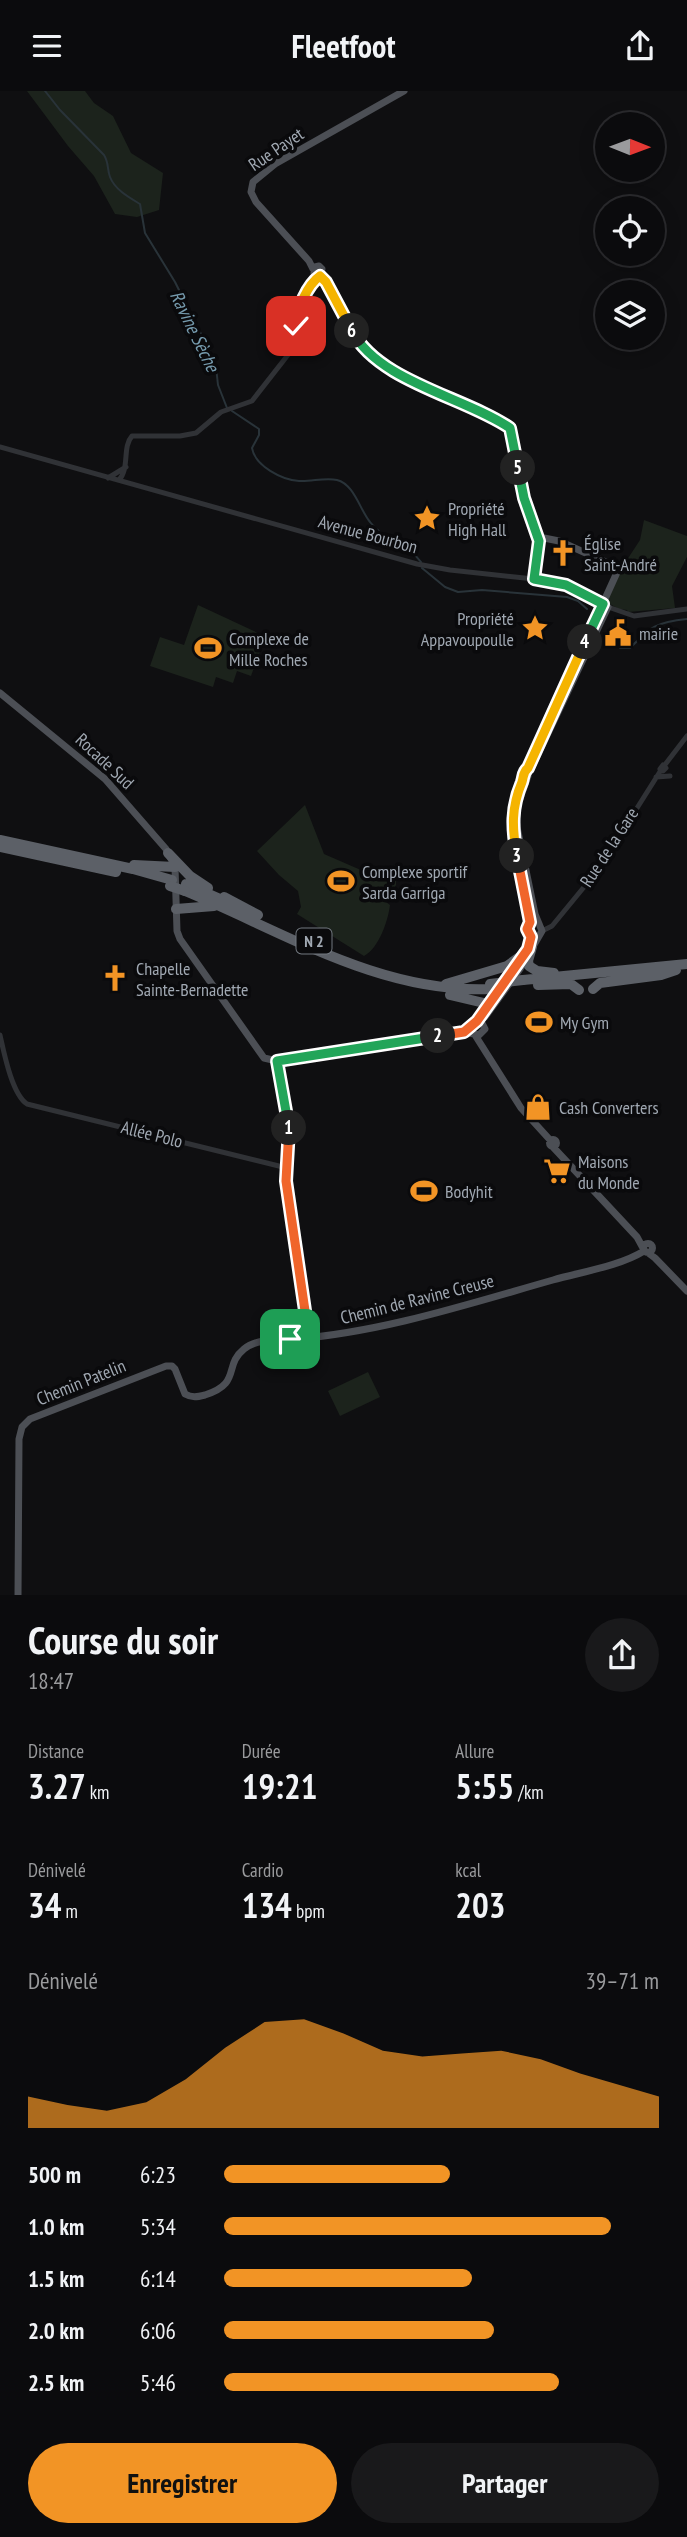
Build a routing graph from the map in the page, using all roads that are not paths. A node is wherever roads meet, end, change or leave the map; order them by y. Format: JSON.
{"nodes":[{"id":1,"x":404,"y":91,"type":"edge"},
{"id":2,"x":316,"y":272,"type":"junction"},
{"id":3,"x":0,"y":447,"type":"edge"},
{"id":4,"x":120,"y":477,"type":"junction"},
{"id":5,"x":539,"y":537,"type":"junction"},
{"id":6,"x":534,"y":579,"type":"junction"},
{"id":7,"x":605,"y":605,"type":"junction"},
{"id":8,"x":687,"y":609,"type":"edge"},
{"id":9,"x":0,"y":693,"type":"edge"},
{"id":10,"x":687,"y":736,"type":"edge"},
{"id":11,"x":670,"y":776,"type":"dead end"},
{"id":12,"x":656,"y":777,"type":"junction"},
{"id":13,"x":0,"y":840,"type":"edge"},
{"id":14,"x":0,"y":847,"type":"edge"},
{"id":15,"x":50,"y":850,"type":"junction"},
{"id":16,"x":167,"y":851,"type":"junction"},
{"id":17,"x":155,"y":865,"type":"junction"},
{"id":18,"x":175,"y":867,"type":"junction"},
{"id":19,"x":171,"y":883,"type":"junction"},
{"id":20,"x":185,"y":888,"type":"junction"},
{"id":21,"x":224,"y":908,"type":"junction"},
{"id":22,"x":179,"y":911,"type":"junction"},
{"id":23,"x":258,"y":915,"type":"junction"},
{"id":24,"x":535,"y":934,"type":"junction"},
{"id":25,"x":347,"y":962,"type":"junction"},
{"id":26,"x":683,"y":968,"type":"edge"},
{"id":27,"x":604,"y":972,"type":"junction"},
{"id":28,"x":524,"y":983,"type":"junction"},
{"id":29,"x":446,"y":984,"type":"junction"},
{"id":30,"x":537,"y":985,"type":"junction"},
{"id":31,"x":491,"y":987,"type":"junction"},
{"id":32,"x":593,"y":989,"type":"dead end"},
{"id":33,"x":579,"y":990,"type":"dead end"},
{"id":34,"x":476,"y":1029,"type":"junction"},
{"id":35,"x":0,"y":1035,"type":"edge"},
{"id":36,"x":277,"y":1061,"type":"junction"},
{"id":37,"x":287,"y":1168,"type":"junction"},
{"id":38,"x":647,"y":1248,"type":"junction"},
{"id":39,"x":687,"y":1291,"type":"edge"},
{"id":40,"x":309,"y":1338,"type":"junction"},
{"id":41,"x":181,"y":1388,"type":"joint"},
{"id":42,"x":18,"y":1595,"type":"edge"}],
"edges":[{"from":1,"to":2,"type":"main road","name":"Rue Payet"},
{"from":2,"to":4,"type":"street"},
{"from":2,"to":5,"type":"main road","name":"Rue Payet"},
{"from":3,"to":4,"type":"street","name":"Avenue Bourbon"},
{"from":4,"to":6,"type":"street","name":"Avenue Bourbon"},
{"from":5,"to":6,"type":"main road","name":"Rue Payet"},
{"from":5,"to":7,"type":"main road"},
{"from":6,"to":7,"type":"main road","name":"Avenue Bourbon"},
{"from":7,"to":8,"type":"street"},
{"from":7,"to":24,"type":"main road"},
{"from":9,"to":16,"type":"main road","name":"Rocade Sud"},
{"from":10,"to":12,"type":"street","name":"Rue de la Gare"},
{"from":11,"to":12,"type":"street"},
{"from":12,"to":24,"type":"street","name":"Rue de la Gare"},
{"from":13,"to":15,"type":"highway","number":"N 2"},
{"from":14,"to":19,"type":"highway","number":"N 2"},
{"from":15,"to":17,"type":"highway"},
{"from":15,"to":19,"type":"highway","number":"N 2"},
{"from":16,"to":17,"type":"highway"},
{"from":16,"to":18,"type":"main road","name":"Rocade Sud"},
{"from":16,"to":23,"type":"highway"},
{"from":17,"to":18,"type":"highway"},
{"from":18,"to":22,"type":"main road"},
{"from":19,"to":20,"type":"highway","number":"N 2"},
{"from":20,"to":21,"type":"highway","number":"N 2"},
{"from":20,"to":23,"type":"highway","number":"N 2"},
{"from":21,"to":22,"type":"highway"},
{"from":21,"to":25,"type":"highway","number":"N 2"},
{"from":22,"to":36,"type":"main road"},
{"from":23,"to":29,"type":"highway","number":"N 2"},
{"from":24,"to":27,"type":"highway"},
{"from":24,"to":29,"type":"highway"},
{"from":24,"to":34,"type":"main road"},
{"from":25,"to":31,"type":"highway","number":"N 2"},
{"from":25,"to":34,"type":"highway"},
{"from":26,"to":27,"type":"highway","number":"N 2"},
{"from":26,"to":30,"type":"highway","number":"N 2"},
{"from":26,"to":32,"type":"highway"},
{"from":27,"to":28,"type":"highway","number":"N 2"},
{"from":28,"to":30,"type":"highway","number":"N 2"},
{"from":28,"to":31,"type":"highway","number":"N 2","bridge":true},
{"from":29,"to":31,"type":"highway","number":"N 2"},
{"from":30,"to":33,"type":"highway"},
{"from":34,"to":36,"type":"main road"},
{"from":34,"to":38,"type":"main road"},
{"from":35,"to":37,"type":"street","name":"Allée Polo"},
{"from":36,"to":37,"type":"street"},
{"from":37,"to":40,"type":"street"},
{"from":38,"to":39,"type":"main road"},
{"from":38,"to":40,"type":"main road","name":"Chemin de Ravine Creuse"},
{"from":40,"to":41,"type":"main road","name":"Chemin de Ravine Creuse"},
{"from":41,"to":42,"type":"main road","name":"Chemin Patelin"}]}
